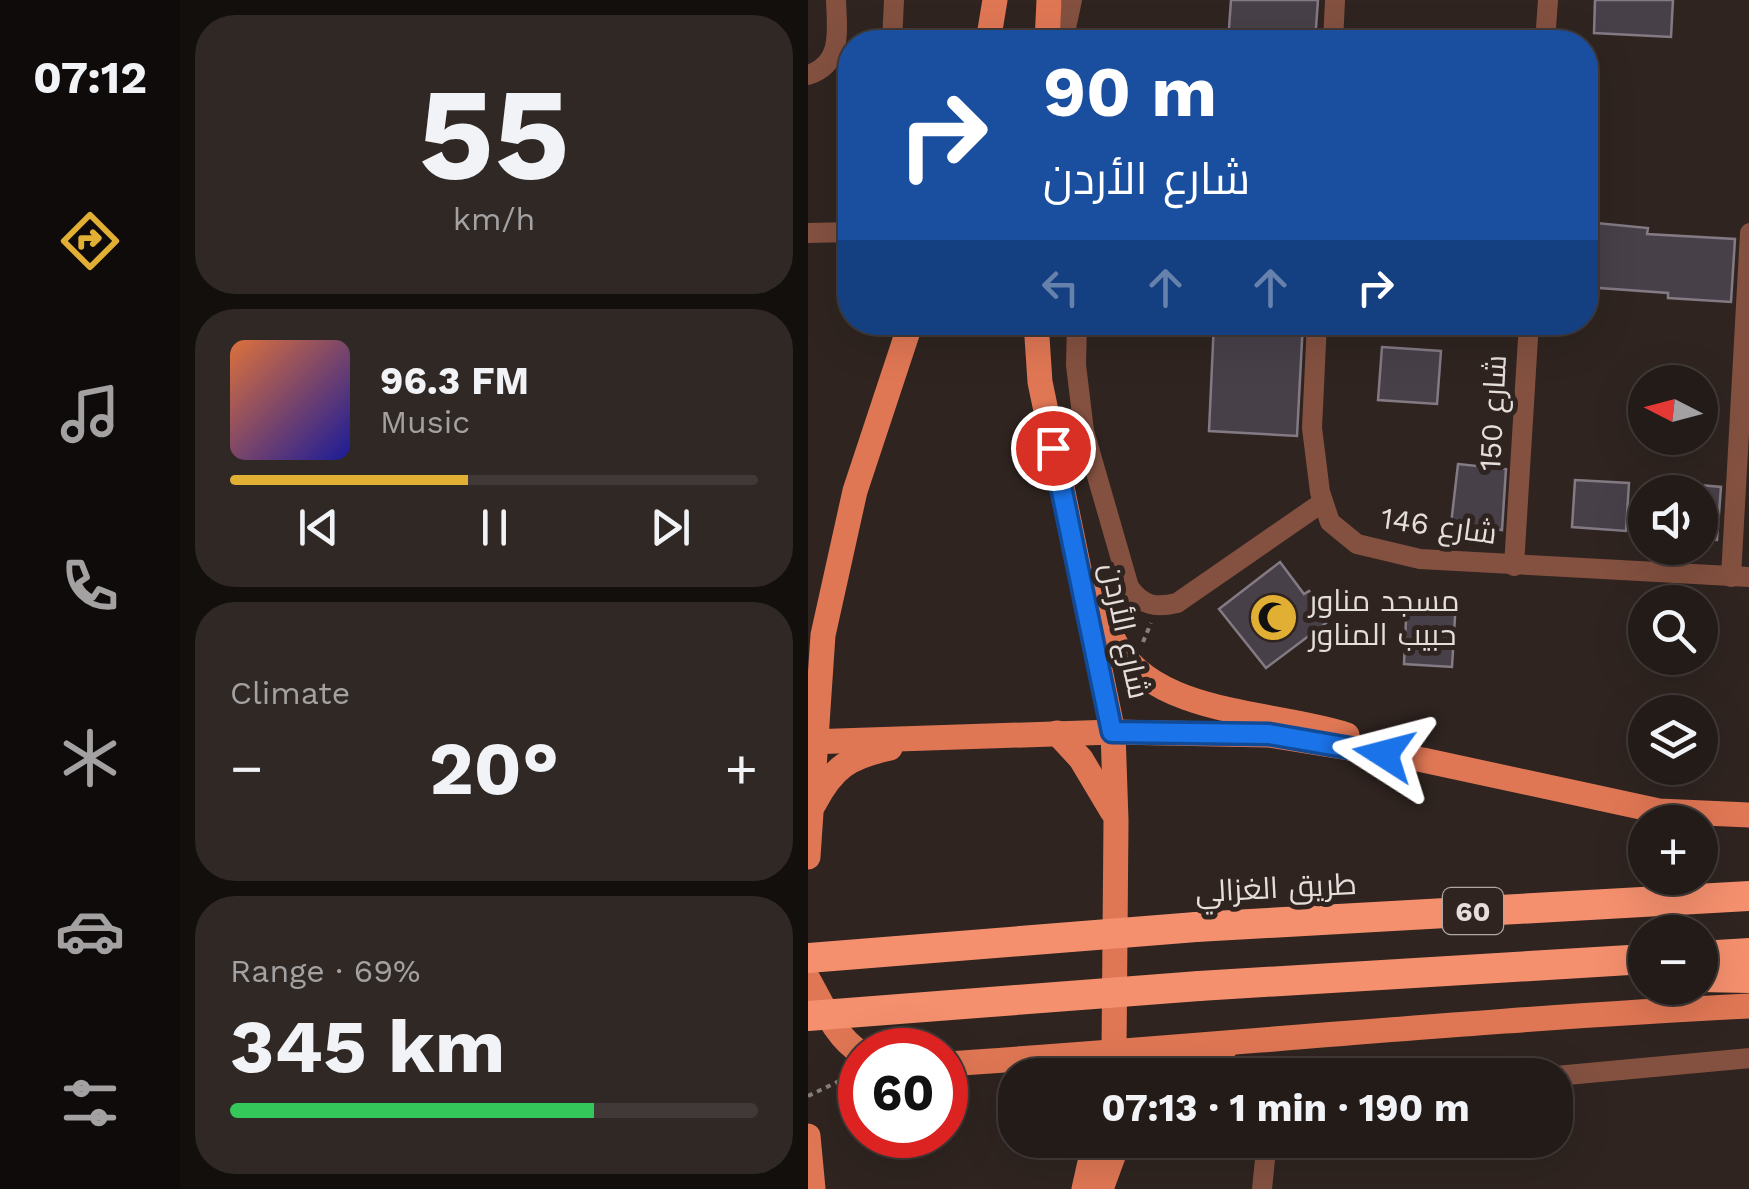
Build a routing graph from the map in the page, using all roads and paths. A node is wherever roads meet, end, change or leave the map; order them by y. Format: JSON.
{"nodes":[{"id":1,"x":836,"y":0,"type":"edge"},
{"id":2,"x":894,"y":0,"type":"edge"},
{"id":3,"x":995,"y":0,"type":"edge"},
{"id":4,"x":1049,"y":0,"type":"edge"},
{"id":5,"x":1072,"y":0,"type":"edge"},
{"id":6,"x":1335,"y":0,"type":"edge"},
{"id":7,"x":1548,"y":0,"type":"edge"},
{"id":8,"x":893,"y":30,"type":"edge"},
{"id":9,"x":990,"y":30,"type":"edge"},
{"id":10,"x":1047,"y":30,"type":"edge"},
{"id":11,"x":1066,"y":30,"type":"edge"},
{"id":12,"x":1334,"y":30,"type":"edge"},
{"id":13,"x":1546,"y":30,"type":"edge"},
{"id":14,"x":808,"y":76,"type":"edge"},
{"id":15,"x":838,"y":232,"type":"edge"},
{"id":16,"x":808,"y":233,"type":"edge"},
{"id":17,"x":1750,"y":233,"type":"edge"},
{"id":18,"x":907,"y":335,"type":"edge"},
{"id":19,"x":1037,"y":335,"type":"edge"},
{"id":20,"x":1077,"y":335,"type":"edge"},
{"id":21,"x":1316,"y":335,"type":"edge"},
{"id":22,"x":1528,"y":335,"type":"edge"},
{"id":23,"x":855,"y":491,"type":"junction"},
{"id":24,"x":1323,"y":502,"type":"junction"},
{"id":25,"x":1074,"y":546,"type":"junction"},
{"id":26,"x":1514,"y":566,"type":"junction"},
{"id":27,"x":1740,"y":577,"type":"edge"},
{"id":28,"x":808,"y":629,"type":"edge"},
{"id":29,"x":1112,"y":732,"type":"junction"},
{"id":30,"x":1057,"y":733,"type":"junction"},
{"id":31,"x":939,"y":737,"type":"junction"},
{"id":32,"x":812,"y":742,"type":"edge"},
{"id":33,"x":1423,"y":760,"type":"junction"},
{"id":34,"x":812,"y":808,"type":"junction"},
{"id":35,"x":1750,"y":816,"type":"edge"},
{"id":36,"x":1116,"y":820,"type":"junction"},
{"id":37,"x":808,"y":857,"type":"edge"},
{"id":38,"x":1750,"y":896,"type":"edge"},
{"id":39,"x":1750,"y":953,"type":"edge"},
{"id":40,"x":1718,"y":955,"type":"edge"},
{"id":41,"x":808,"y":958,"type":"edge"},
{"id":42,"x":1628,"y":960,"type":"edge"},
{"id":43,"x":1405,"y":974,"type":"junction"},
{"id":44,"x":1628,"y":976,"type":"edge"},
{"id":45,"x":1718,"y":977,"type":"edge"},
{"id":46,"x":1750,"y":978,"type":"edge"},
{"id":47,"x":808,"y":979,"type":"edge"},
{"id":48,"x":1750,"y":1006,"type":"edge"},
{"id":49,"x":808,"y":1016,"type":"edge"},
{"id":50,"x":838,"y":1029,"type":"edge"},
{"id":51,"x":1273,"y":1038,"type":"junction"},
{"id":52,"x":1112,"y":1058,"type":"edge"},
{"id":53,"x":1149,"y":1058,"type":"edge"},
{"id":54,"x":1204,"y":1058,"type":"edge"},
{"id":55,"x":1750,"y":1058,"type":"edge"},
{"id":56,"x":968,"y":1064,"type":"edge"},
{"id":57,"x":998,"y":1064,"type":"edge"},
{"id":58,"x":1573,"y":1074,"type":"edge"},
{"id":59,"x":838,"y":1082,"type":"edge"},
{"id":60,"x":808,"y":1096,"type":"edge"},
{"id":61,"x":808,"y":1136,"type":"edge"},
{"id":62,"x":1090,"y":1158,"type":"edge"},
{"id":63,"x":1112,"y":1158,"type":"edge"},
{"id":64,"x":1265,"y":1158,"type":"edge"},
{"id":65,"x":813,"y":1189,"type":"edge"},
{"id":66,"x":1084,"y":1189,"type":"edge"},
{"id":67,"x":1101,"y":1189,"type":"edge"},
{"id":68,"x":1262,"y":1189,"type":"edge"}],
"edges":[{"from":1,"to":14,"type":"street"},
{"from":2,"to":8,"type":"street"},
{"from":3,"to":9,"type":"main road"},
{"from":4,"to":10,"type":"main road"},
{"from":5,"to":11,"type":"street"},
{"from":6,"to":12,"type":"street"},
{"from":7,"to":13,"type":"street"},
{"from":15,"to":16,"type":"street"},
{"from":17,"to":27,"type":"street"},
{"from":18,"to":23,"type":"main road"},
{"from":19,"to":25,"type":"main road","name":"شارع الأردن"},
{"from":20,"to":24,"type":"street"},
{"from":21,"to":24,"type":"street","name":"شارع 146"},
{"from":22,"to":26,"type":"street","name":"شارع 150"},
{"from":23,"to":28,"type":"main road"},
{"from":23,"to":32,"type":"main road"},
{"from":24,"to":26,"type":"street","name":"شارع 146"},
{"from":25,"to":29,"type":"main road","name":"شارع الأردن"},
{"from":25,"to":33,"type":"main road"},
{"from":26,"to":27,"type":"street","name":"شارع 146"},
{"from":29,"to":30,"type":"main road"},
{"from":29,"to":33,"type":"main road"},
{"from":29,"to":36,"type":"main road","name":"شارع الأردن"},
{"from":30,"to":31,"type":"main road"},
{"from":30,"to":36,"type":"main road"},
{"from":31,"to":32,"type":"main road"},
{"from":31,"to":34,"type":"main road"},
{"from":32,"to":34,"type":"main road"},
{"from":33,"to":35,"type":"main road"},
{"from":34,"to":37,"type":"main road"},
{"from":36,"to":52,"type":"main road","name":"شارع الأردن"},
{"from":38,"to":41,"type":"highway","name":"طريق الغزالي","number":"60","bridge":true},
{"from":39,"to":40,"type":"highway"},
{"from":42,"to":43,"type":"highway","number":"60"},
{"from":43,"to":44,"type":"highway"},
{"from":43,"to":49,"type":"highway","number":"60","bridge":true},
{"from":45,"to":46,"type":"highway"},
{"from":47,"to":50,"type":"main road"},
{"from":48,"to":51,"type":"main road"},
{"from":51,"to":53,"type":"main road"},
{"from":51,"to":54,"type":"main road"},
{"from":55,"to":58,"type":"street"},
{"from":56,"to":57,"type":"main road"},
{"from":59,"to":60,"type":"path"},
{"from":61,"to":65,"type":"main road"},
{"from":62,"to":66,"type":"main road"},
{"from":63,"to":67,"type":"main road"},
{"from":64,"to":68,"type":"street"}]}
